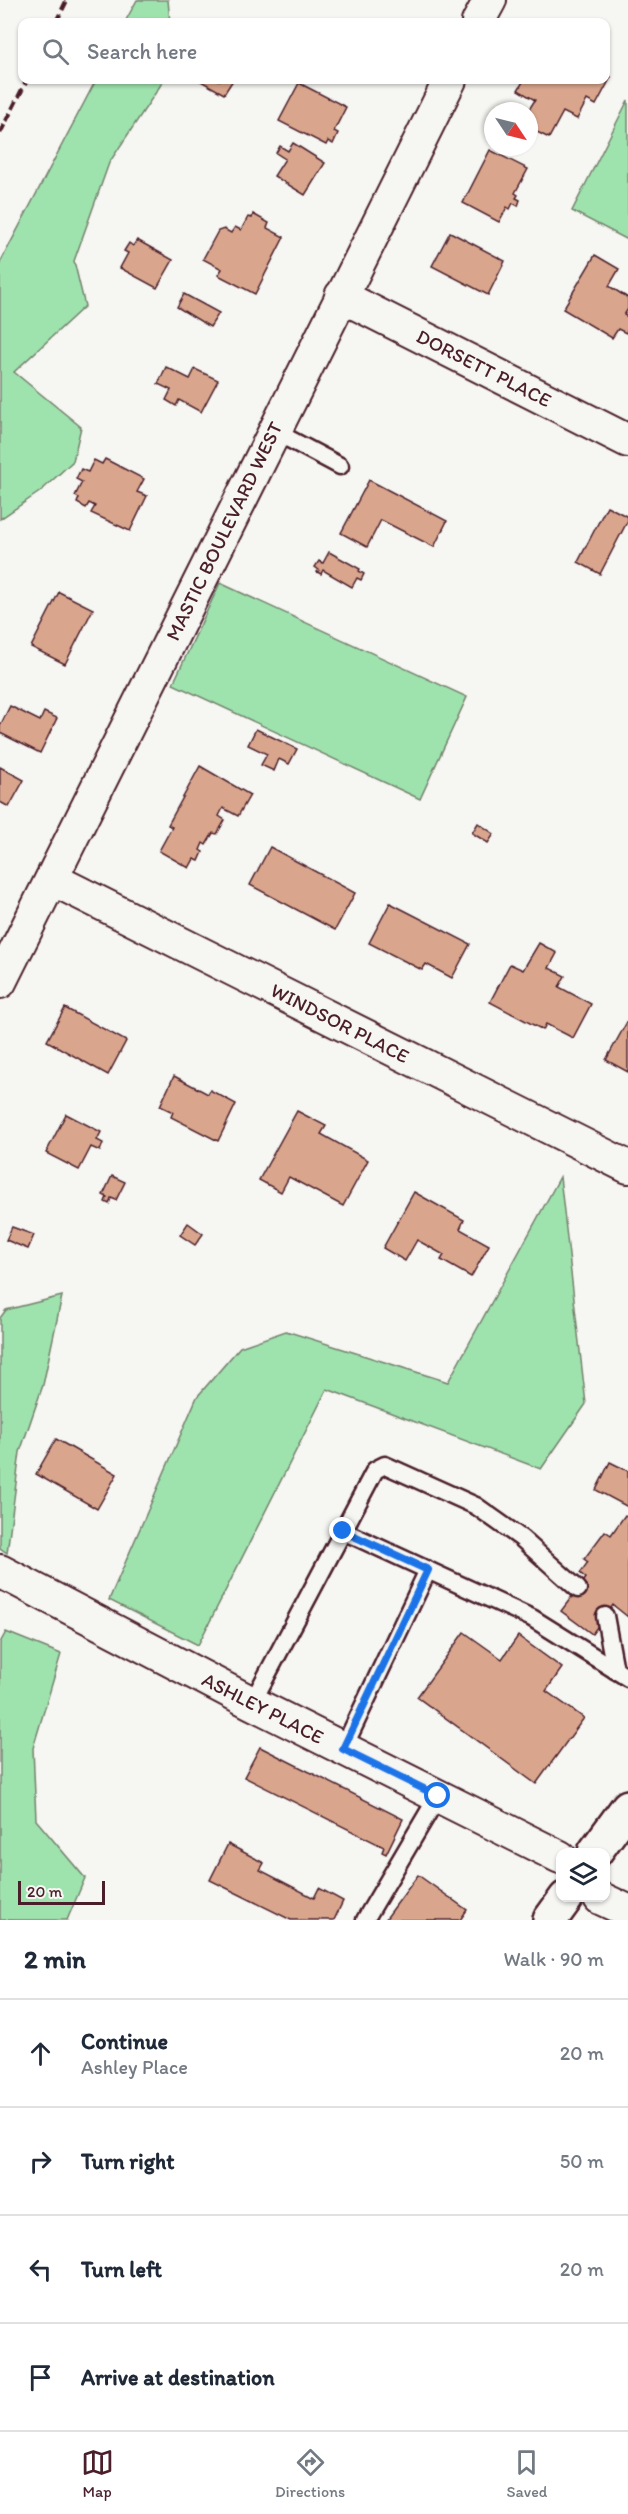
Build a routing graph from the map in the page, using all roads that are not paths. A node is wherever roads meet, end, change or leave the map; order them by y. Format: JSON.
{"nodes":[{"id":1,"x":490,"y":0,"type":"edge"},
{"id":2,"x":480,"y":18,"type":"edge"},
{"id":3,"x":448,"y":84,"type":"edge"},
{"id":4,"x":341,"y":296,"type":"junction"},
{"id":5,"x":274,"y":431,"type":"junction"},
{"id":6,"x":628,"y":441,"type":"edge"},
{"id":7,"x":340,"y":466,"type":"dead end"},
{"id":8,"x":51,"y":879,"type":"junction"},
{"id":9,"x":0,"y":982,"type":"edge"},
{"id":10,"x":628,"y":1167,"type":"edge"},
{"id":11,"x":343,"y":1531,"type":"junction"},
{"id":12,"x":428,"y":1570,"type":"junction"},
{"id":13,"x":0,"y":1572,"type":"edge"},
{"id":14,"x":578,"y":1589,"type":"dead end"},
{"id":15,"x":605,"y":1616,"type":"dead end"},
{"id":16,"x":622,"y":1674,"type":"edge"},
{"id":17,"x":252,"y":1703,"type":"junction"},
{"id":18,"x":343,"y":1749,"type":"junction"},
{"id":19,"x":438,"y":1796,"type":"junction"},
{"id":20,"x":628,"y":1807,"type":"edge"},
{"id":21,"x":598,"y":1848,"type":"edge"},
{"id":22,"x":556,"y":1855,"type":"edge"},
{"id":23,"x":563,"y":1902,"type":"edge"},
{"id":24,"x":609,"y":1902,"type":"edge"},
{"id":25,"x":628,"y":1911,"type":"edge"},
{"id":26,"x":365,"y":1920,"type":"edge"},
{"id":27,"x":550,"y":1920,"type":"edge"}],
"edges":[{"from":1,"to":2,"type":"street"},
{"from":3,"to":4,"type":"street","name":"MASTIC BOULEVARD WEST"},
{"from":4,"to":5,"type":"street","name":"MASTIC BOULEVARD WEST"},
{"from":4,"to":6,"type":"street","name":"DORSETT PLACE"},
{"from":5,"to":7,"type":"lane"},
{"from":5,"to":8,"type":"street","name":"MASTIC BOULEVARD WEST"},
{"from":8,"to":9,"type":"street","name":"MASTIC BOULEVARD WEST"},
{"from":8,"to":10,"type":"street","name":"WINDSOR PLACE"},
{"from":11,"to":12,"type":"lane"},
{"from":11,"to":14,"type":"lane"},
{"from":11,"to":17,"type":"lane"},
{"from":12,"to":16,"type":"lane"},
{"from":12,"to":18,"type":"lane"},
{"from":13,"to":17,"type":"street","name":"ASHLEY PLACE"},
{"from":15,"to":16,"type":"lane"},
{"from":17,"to":18,"type":"street","name":"ASHLEY PLACE"},
{"from":18,"to":19,"type":"street","name":"ASHLEY PLACE"},
{"from":19,"to":22,"type":"street","name":"ASHLEY PLACE"},
{"from":19,"to":26,"type":"lane"},
{"from":20,"to":21,"type":"main road"},
{"from":23,"to":27,"type":"main road"},
{"from":24,"to":25,"type":"street"}]}
